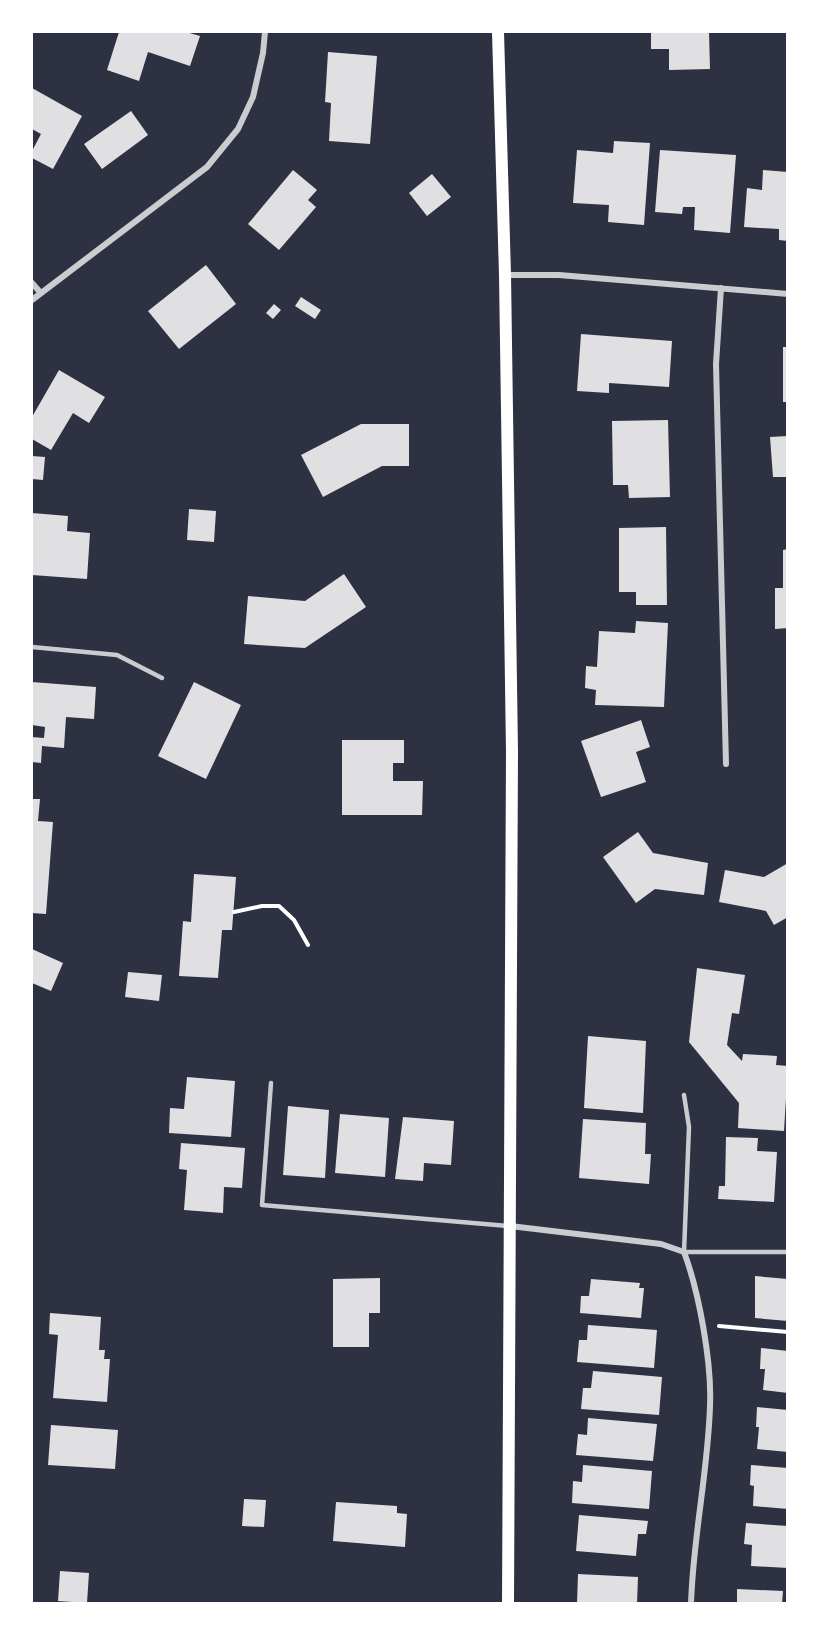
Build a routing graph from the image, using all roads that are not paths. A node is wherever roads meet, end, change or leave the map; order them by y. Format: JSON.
{"nodes":[{"id":1,"x":265,"y":32,"type":"edge"},
{"id":2,"x":498,"y":32,"type":"edge"},
{"id":3,"x":505,"y":275,"type":"junction"},
{"id":4,"x":32,"y":283,"type":"edge"},
{"id":5,"x":721,"y":288,"type":"junction"},
{"id":6,"x":39,"y":291,"type":"junction"},
{"id":7,"x":788,"y":294,"type":"edge"},
{"id":8,"x":32,"y":300,"type":"edge"},
{"id":9,"x":32,"y":646,"type":"edge"},
{"id":10,"x":162,"y":678,"type":"dead end"},
{"id":11,"x":726,"y":764,"type":"dead end"},
{"id":12,"x":271,"y":1083,"type":"dead end"},
{"id":13,"x":684,"y":1095,"type":"dead end"},
{"id":14,"x":510,"y":1226,"type":"junction"},
{"id":15,"x":684,"y":1252,"type":"junction"},
{"id":16,"x":788,"y":1252,"type":"edge"},
{"id":17,"x":508,"y":1604,"type":"edge"},
{"id":18,"x":691,"y":1604,"type":"edge"}],
"edges":[{"from":1,"to":6,"type":"street"},
{"from":2,"to":3,"type":"main road"},
{"from":3,"to":5,"type":"street"},
{"from":3,"to":14,"type":"main road"},
{"from":4,"to":6,"type":"street"},
{"from":5,"to":7,"type":"street"},
{"from":5,"to":11,"type":"street"},
{"from":6,"to":8,"type":"street"},
{"from":9,"to":10,"type":"lane"},
{"from":12,"to":14,"type":"lane"},
{"from":13,"to":15,"type":"lane"},
{"from":14,"to":15,"type":"street"},
{"from":14,"to":17,"type":"main road"},
{"from":15,"to":16,"type":"lane"},
{"from":15,"to":18,"type":"street"}]}
